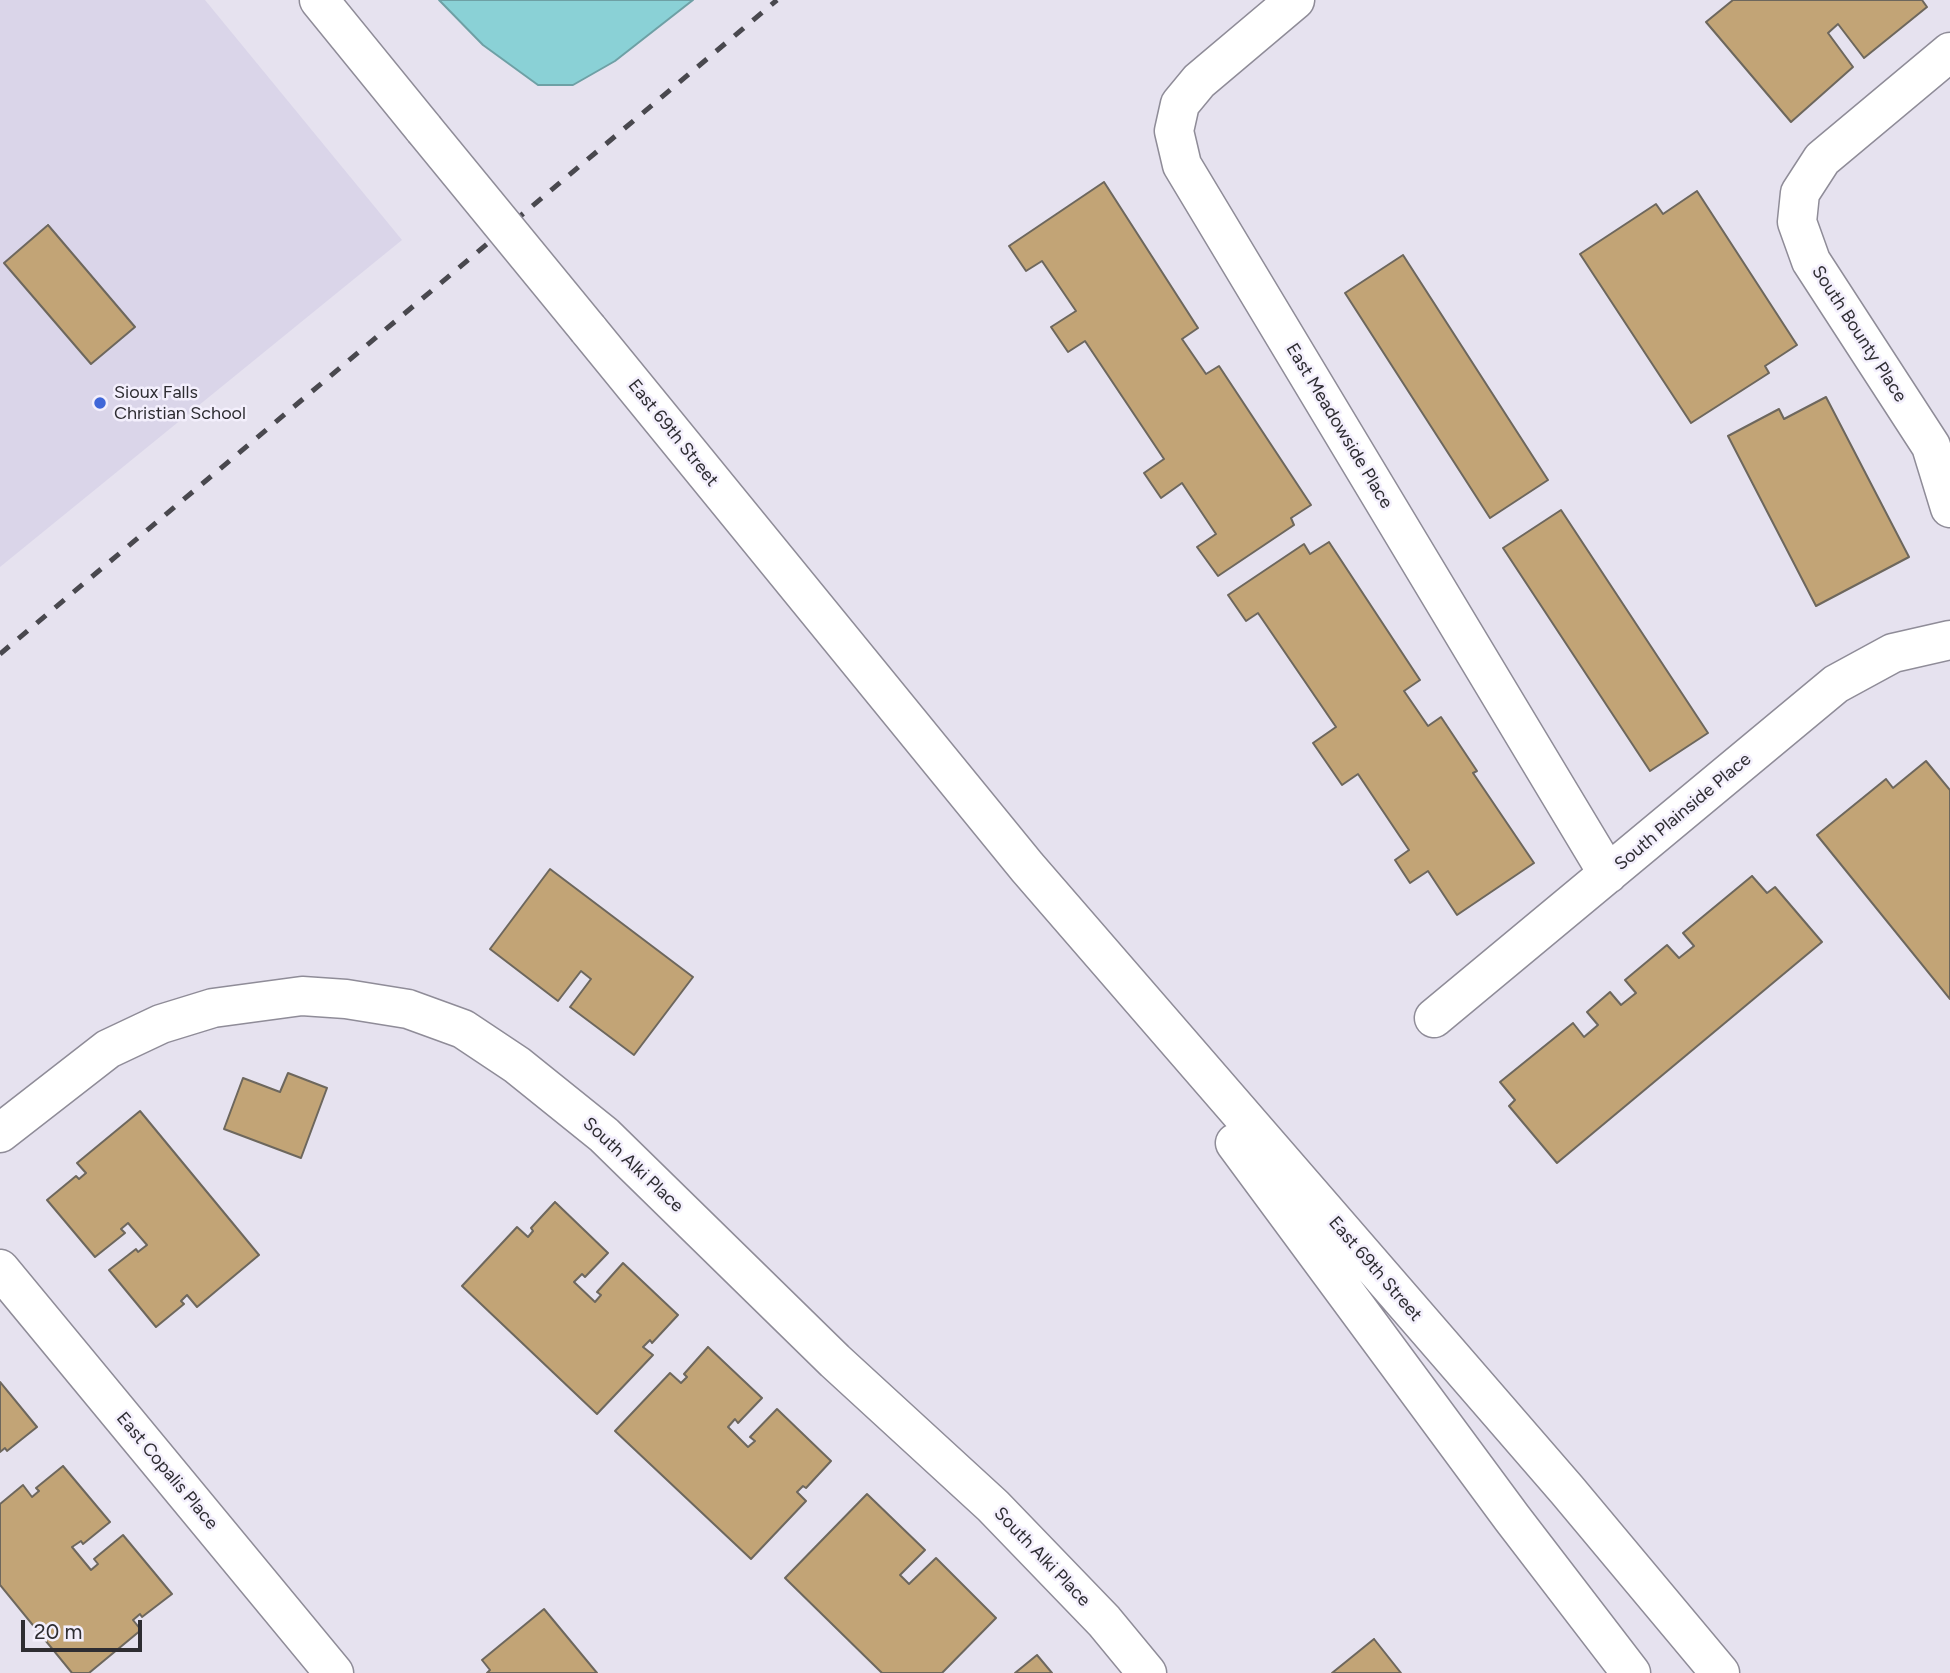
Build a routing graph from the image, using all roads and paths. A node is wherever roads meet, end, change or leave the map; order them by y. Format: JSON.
{"nodes":[{"id":1,"x":319,"y":0,"type":"edge"},
{"id":2,"x":1295,"y":0,"type":"edge"},
{"id":3,"x":1950,"y":52,"type":"edge"},
{"id":4,"x":1950,"y":508,"type":"edge"},
{"id":5,"x":1950,"y":640,"type":"edge"},
{"id":6,"x":1027,"y":867,"type":"junction"},
{"id":7,"x":1608,"y":874,"type":"junction"},
{"id":8,"x":1434,"y":1018,"type":"dead end"},
{"id":9,"x":0,"y":1133,"type":"edge"},
{"id":10,"x":0,"y":1269,"type":"edge"},
{"id":11,"x":334,"y":1673,"type":"edge"},
{"id":12,"x":1147,"y":1673,"type":"edge"},
{"id":13,"x":1631,"y":1673,"type":"edge"},
{"id":14,"x":1720,"y":1673,"type":"edge"}],
"edges":[{"from":1,"to":6,"type":"street","name":"East 69th Street","bridge":true},
{"from":2,"to":7,"type":"street","name":"East Meadowside Place"},
{"from":3,"to":4,"type":"street","name":"South Bounty Place"},
{"from":5,"to":7,"type":"street","name":"South Plainside Place"},
{"from":6,"to":13,"type":"street","name":"East 69th Street"},
{"from":6,"to":14,"type":"street","name":"East 69th Street"},
{"from":7,"to":8,"type":"street","name":"South Plainside Place"},
{"from":9,"to":12,"type":"street","name":"South Alki Place"},
{"from":10,"to":11,"type":"street","name":"East Copalis Place"}]}
